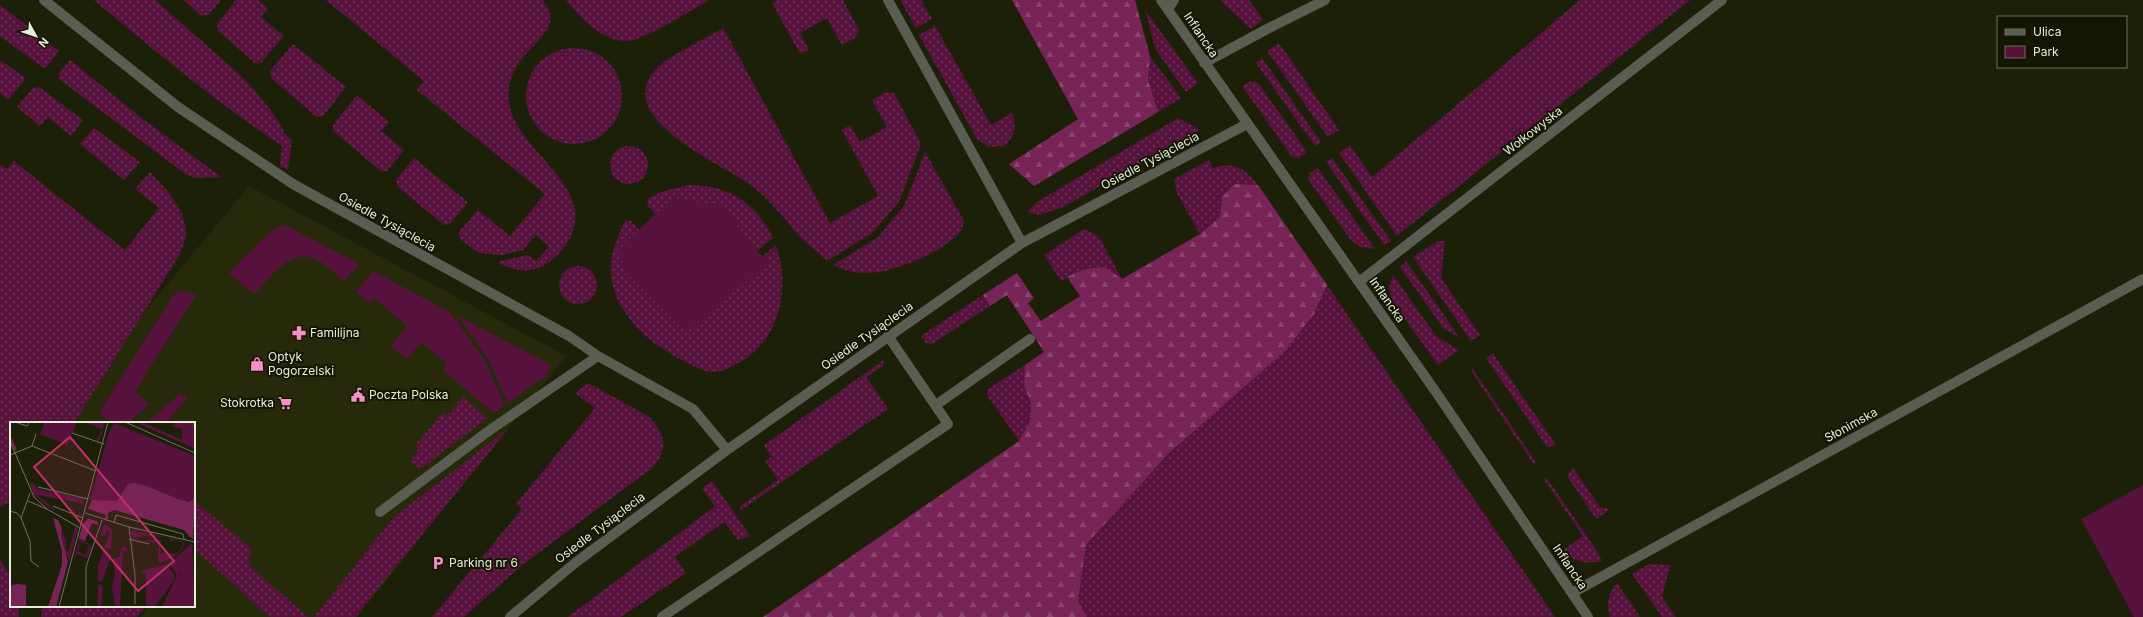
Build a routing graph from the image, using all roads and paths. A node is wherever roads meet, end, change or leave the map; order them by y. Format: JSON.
{"nodes":[{"id":1,"x":44,"y":0,"type":"edge"},
{"id":2,"x":888,"y":0,"type":"edge"},
{"id":3,"x":1161,"y":0,"type":"edge"},
{"id":4,"x":1174,"y":0,"type":"edge"},
{"id":5,"x":1326,"y":0,"type":"edge"},
{"id":6,"x":1722,"y":0,"type":"edge"},
{"id":7,"x":1168,"y":9,"type":"junction"},
{"id":8,"x":1204,"y":63,"type":"junction"},
{"id":9,"x":1247,"y":124,"type":"junction"},
{"id":10,"x":1022,"y":243,"type":"junction"},
{"id":11,"x":2143,"y":279,"type":"edge"},
{"id":12,"x":1359,"y":282,"type":"junction"},
{"id":13,"x":888,"y":336,"type":"junction"},
{"id":14,"x":1030,"y":339,"type":"dead end"},
{"id":15,"x":598,"y":356,"type":"junction"},
{"id":16,"x":936,"y":405,"type":"junction"},
{"id":17,"x":727,"y":450,"type":"junction"},
{"id":18,"x":380,"y":512,"type":"dead end"},
{"id":19,"x":1572,"y":593,"type":"junction"},
{"id":20,"x":510,"y":617,"type":"edge"},
{"id":21,"x":662,"y":617,"type":"edge"},
{"id":22,"x":1588,"y":617,"type":"edge"}],
"edges":[{"from":1,"to":15,"type":"street","name":"Osiedle Tysiąclecia"},
{"from":2,"to":10,"type":"street"},
{"from":3,"to":7,"type":"street","name":"Inflancka"},
{"from":4,"to":7,"type":"street"},
{"from":5,"to":8,"type":"street"},
{"from":6,"to":12,"type":"street","name":"Wołkowyska"},
{"from":7,"to":8,"type":"street","name":"Inflancka"},
{"from":8,"to":9,"type":"street","name":"Inflancka"},
{"from":9,"to":10,"type":"street","name":"Osiedle Tysiąclecia"},
{"from":9,"to":12,"type":"street","name":"Inflancka"},
{"from":10,"to":13,"type":"street","name":"Osiedle Tysiąclecia"},
{"from":11,"to":19,"type":"street","name":"Słonimska"},
{"from":12,"to":19,"type":"street","name":"Inflancka"},
{"from":13,"to":16,"type":"street"},
{"from":13,"to":17,"type":"street","name":"Osiedle Tysiąclecia"},
{"from":14,"to":16,"type":"street"},
{"from":15,"to":17,"type":"street","name":"Osiedle Tysiąclecia"},
{"from":15,"to":18,"type":"street"},
{"from":16,"to":21,"type":"street"},
{"from":17,"to":20,"type":"street","name":"Osiedle Tysiąclecia"},
{"from":19,"to":22,"type":"street","name":"Inflancka"}]}
